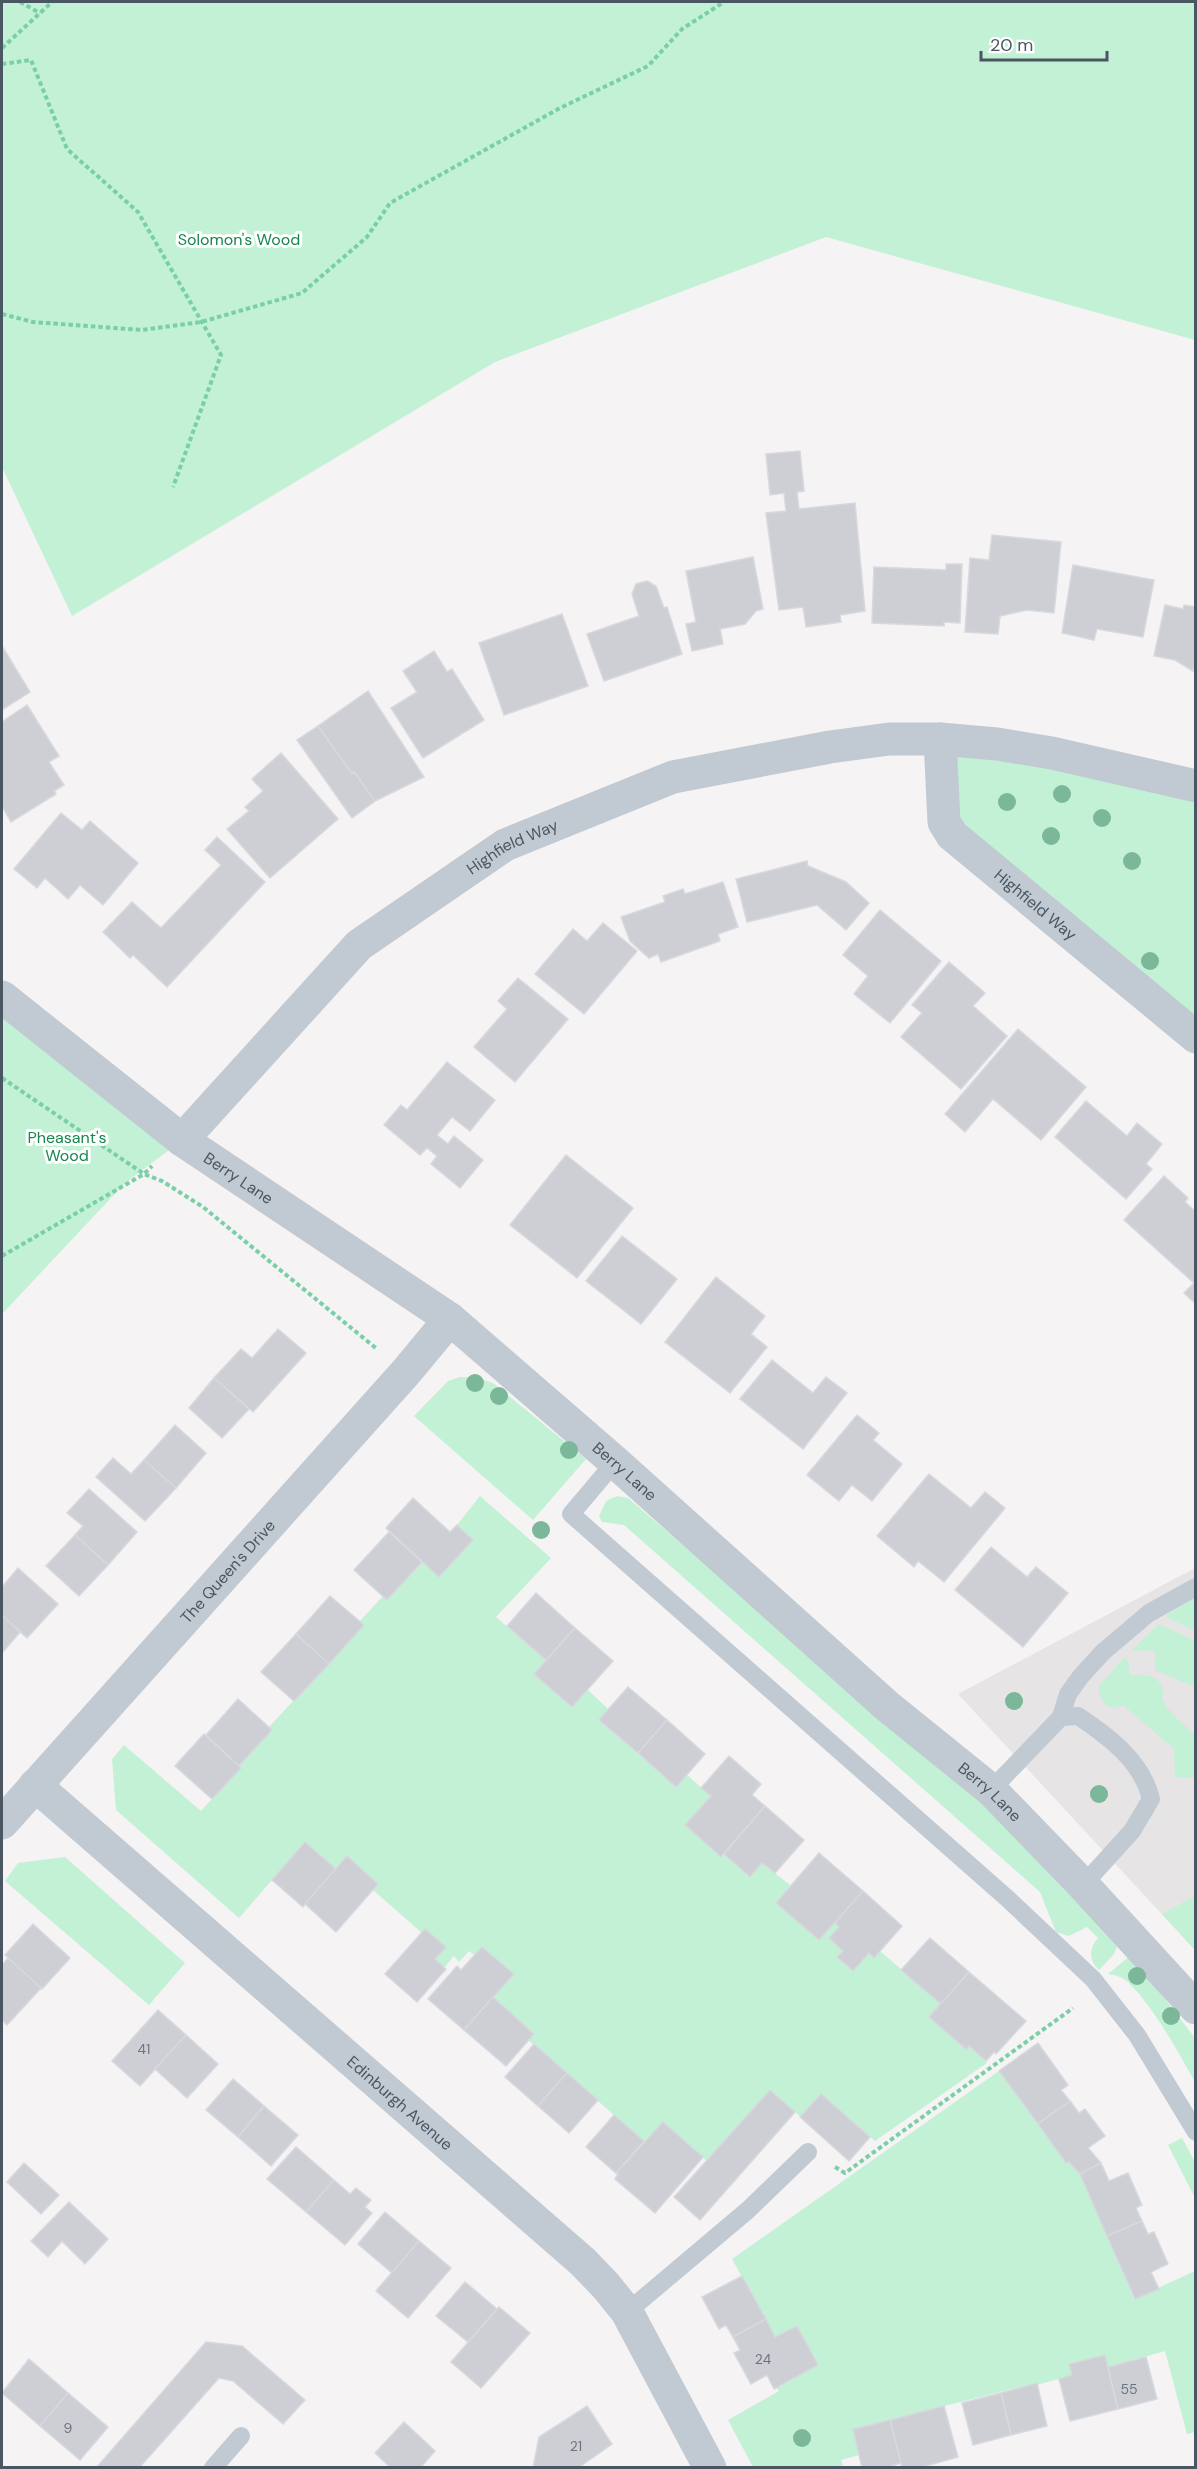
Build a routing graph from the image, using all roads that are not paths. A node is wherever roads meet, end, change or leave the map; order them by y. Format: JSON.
{"nodes":[{"id":1,"x":940,"y":739,"type":"junction"},
{"id":2,"x":1196,"y":786,"type":"edge"},
{"id":3,"x":2,"y":997,"type":"edge"},
{"id":4,"x":1196,"y":1037,"type":"edge"},
{"id":5,"x":182,"y":1140,"type":"junction"},
{"id":6,"x":450,"y":1319,"type":"junction"},
{"id":7,"x":615,"y":1462,"type":"junction"},
{"id":8,"x":1196,"y":1587,"type":"edge"},
{"id":9,"x":1061,"y":1717,"type":"junction"},
{"id":10,"x":35,"y":1785,"type":"junction"},
{"id":11,"x":991,"y":1790,"type":"junction"},
{"id":12,"x":2,"y":1823,"type":"edge"},
{"id":13,"x":1083,"y":1885,"type":"junction"},
{"id":14,"x":1196,"y":2008,"type":"edge"},
{"id":15,"x":1196,"y":2132,"type":"edge"},
{"id":16,"x":808,"y":2152,"type":"road end"},
{"id":17,"x":627,"y":2312,"type":"junction"},
{"id":18,"x":241,"y":2436,"type":"dead end"},
{"id":19,"x":213,"y":2468,"type":"edge"},
{"id":20,"x":710,"y":2468,"type":"edge"}],
"edges":[{"from":1,"to":2,"type":"street","name":"Highfield Way"},
{"from":1,"to":4,"type":"street","name":"Highfield Way"},
{"from":1,"to":5,"type":"street","name":"Highfield Way"},
{"from":3,"to":5,"type":"street","name":"Berry Lane"},
{"from":5,"to":6,"type":"street","name":"Berry Lane"},
{"from":6,"to":7,"type":"street","name":"Berry Lane"},
{"from":6,"to":10,"type":"street","name":"The Queen's Drive"},
{"from":7,"to":11,"type":"street","name":"Berry Lane"},
{"from":7,"to":15,"type":"lane"},
{"from":8,"to":9,"type":"lane"},
{"from":9,"to":11,"type":"lane"},
{"from":9,"to":13,"type":"lane"},
{"from":10,"to":12,"type":"street","name":"The Queen's Drive"},
{"from":10,"to":17,"type":"street","name":"Edinburgh Avenue"},
{"from":11,"to":13,"type":"street","name":"Berry Lane"},
{"from":13,"to":14,"type":"street","name":"Berry Lane"},
{"from":16,"to":17,"type":"lane"},
{"from":17,"to":20,"type":"street","name":"Edinburgh Avenue"},
{"from":18,"to":19,"type":"lane"}]}
